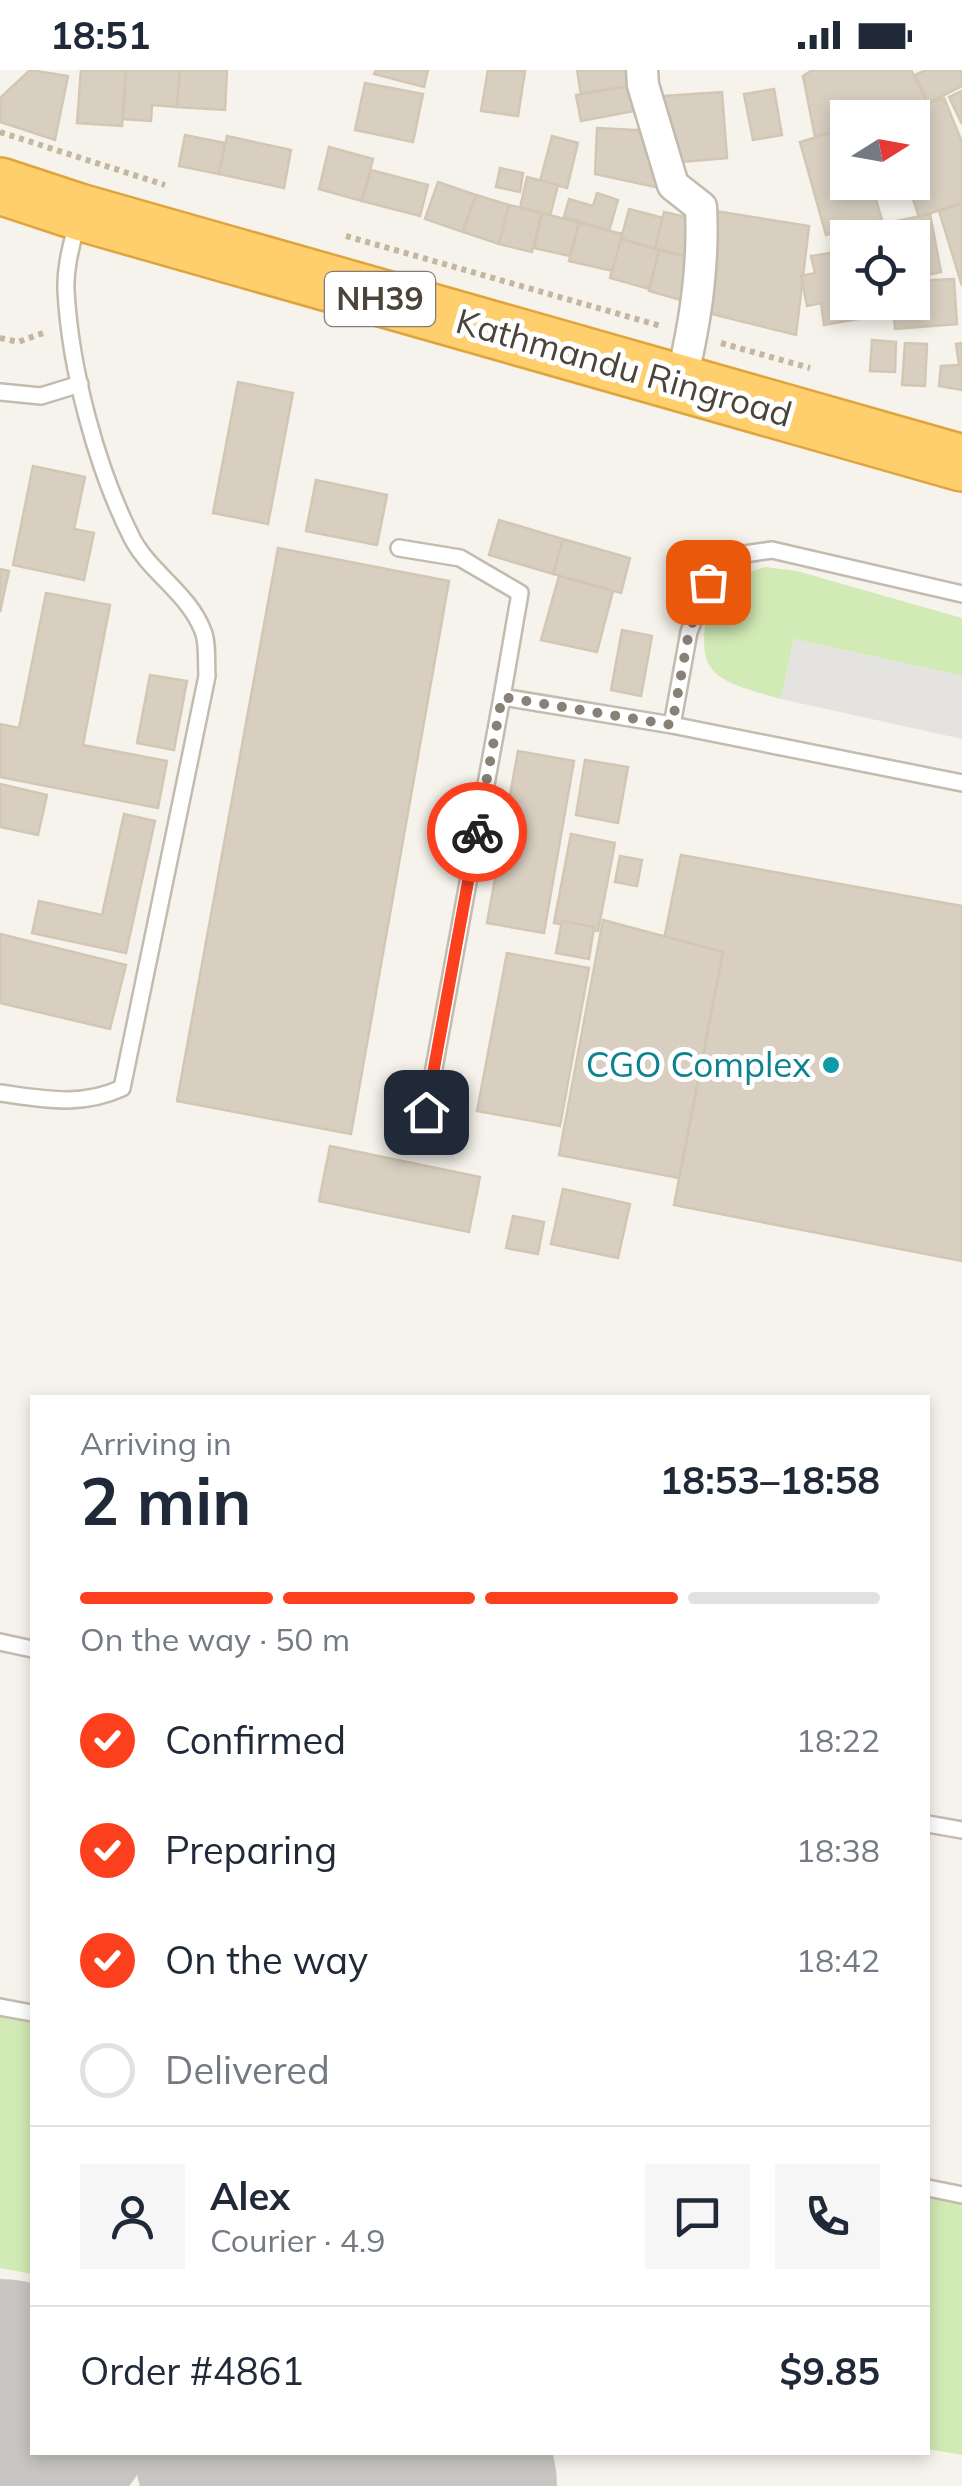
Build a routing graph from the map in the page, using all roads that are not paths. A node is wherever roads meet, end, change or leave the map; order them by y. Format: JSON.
{"nodes":[{"id":1,"x":642,"y":70,"type":"edge"},
{"id":2,"x":0,"y":186,"type":"edge"},
{"id":3,"x":79,"y":212,"type":"junction"},
{"id":4,"x":687,"y":360,"type":"junction"},
{"id":5,"x":80,"y":384,"type":"junction"},
{"id":6,"x":0,"y":392,"type":"edge"},
{"id":7,"x":962,"y":463,"type":"edge"},
{"id":8,"x":400,"y":548,"type":"dead end"},
{"id":9,"x":962,"y":594,"type":"edge"},
{"id":10,"x":502,"y":697,"type":"junction"},
{"id":11,"x":672,"y":725,"type":"junction"},
{"id":12,"x":962,"y":782,"type":"edge"},
{"id":13,"x":0,"y":1093,"type":"edge"},
{"id":14,"x":426,"y":1112,"type":"dead end"},
{"id":15,"x":0,"y":1642,"type":"edge"},
{"id":16,"x":30,"y":1649,"type":"edge"},
{"id":17,"x":930,"y":1824,"type":"edge"},
{"id":18,"x":962,"y":1830,"type":"edge"},
{"id":19,"x":0,"y":2007,"type":"edge"},
{"id":20,"x":30,"y":2013,"type":"edge"},
{"id":21,"x":930,"y":2188,"type":"edge"},
{"id":22,"x":962,"y":2195,"type":"edge"}],
"edges":[{"from":1,"to":4,"type":"street"},
{"from":2,"to":3,"type":"highway","name":"Kathmandu Ringroad","number":"NH39"},
{"from":3,"to":4,"type":"highway","name":"Kathmandu Ringroad","number":"NH39"},
{"from":3,"to":5,"type":"lane"},
{"from":4,"to":7,"type":"highway","name":"Kathmandu Ringroad","number":"NH39"},
{"from":5,"to":6,"type":"lane"},
{"from":5,"to":13,"type":"lane"},
{"from":8,"to":10,"type":"lane"},
{"from":9,"to":11,"type":"lane"},
{"from":10,"to":11,"type":"lane"},
{"from":10,"to":14,"type":"lane"},
{"from":11,"to":12,"type":"lane"},
{"from":15,"to":16,"type":"lane"},
{"from":17,"to":18,"type":"lane"},
{"from":19,"to":20,"type":"lane"},
{"from":21,"to":22,"type":"lane"}]}
